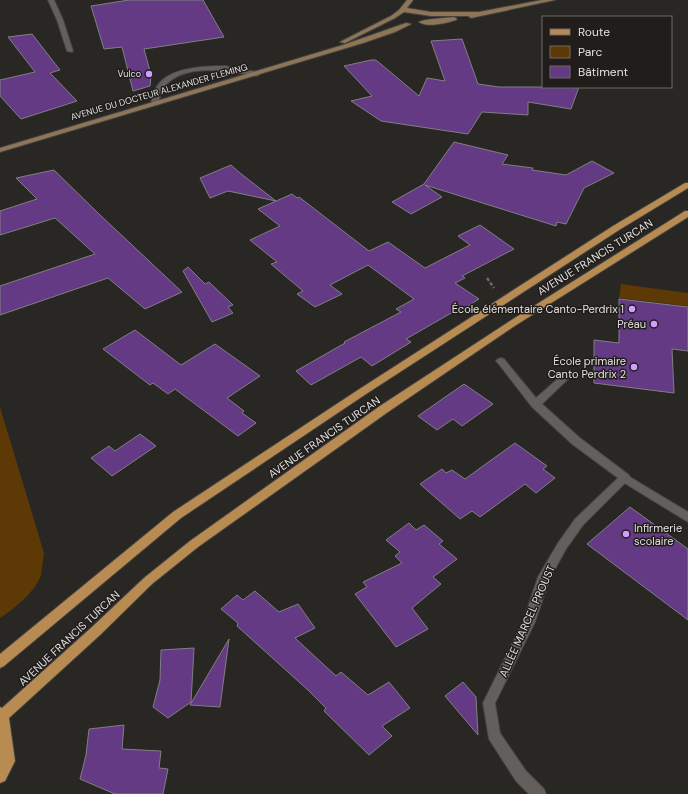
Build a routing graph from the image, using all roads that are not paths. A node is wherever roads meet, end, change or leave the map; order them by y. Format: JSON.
{"nodes":[{"id":1,"x":51,"y":0,"type":"edge"},
{"id":2,"x":410,"y":0,"type":"edge"},
{"id":3,"x":552,"y":0,"type":"edge"},
{"id":4,"x":400,"y":11,"type":"junction"},
{"id":5,"x":422,"y":13,"type":"junction"},
{"id":6,"x":478,"y":14,"type":"junction"},
{"id":7,"x":393,"y":17,"type":"junction"},
{"id":8,"x":422,"y":22,"type":"junction"},
{"id":9,"x":408,"y":24,"type":"junction"},
{"id":10,"x":70,"y":51,"type":"dead end"},
{"id":11,"x":323,"y":53,"type":"junction"},
{"id":12,"x":257,"y":74,"type":"junction"},
{"id":13,"x":155,"y":103,"type":"junction"},
{"id":14,"x":0,"y":150,"type":"edge"},
{"id":15,"x":688,"y":185,"type":"edge"},
{"id":16,"x":688,"y":213,"type":"edge"},
{"id":17,"x":501,"y":361,"type":"dead end"},
{"id":18,"x":564,"y":378,"type":"dead end"},
{"id":19,"x":536,"y":404,"type":"junction"},
{"id":20,"x":625,"y":478,"type":"junction"},
{"id":21,"x":688,"y":518,"type":"edge"},
{"id":22,"x":0,"y":662,"type":"edge"},
{"id":23,"x":1,"y":715,"type":"edge"},
{"id":24,"x":0,"y":776,"type":"edge"},
{"id":25,"x":539,"y":794,"type":"edge"}],
"edges":[{"from":1,"to":10,"type":"street"},
{"from":2,"to":4,"type":"main road","name":"AVENUE DU DOCTEUR ALEXANDER FLEMING"},
{"from":3,"to":6,"type":"main road"},
{"from":4,"to":5,"type":"main road"},
{"from":4,"to":7,"type":"main road","name":"AVENUE DU DOCTEUR ALEXANDER FLEMING"},
{"from":5,"to":6,"type":"main road"},
{"from":5,"to":8,"type":"main road"},
{"from":6,"to":8,"type":"main road"},
{"from":7,"to":9,"type":"main road"},
{"from":7,"to":11,"type":"main road","name":"AVENUE DU DOCTEUR ALEXANDER FLEMING"},
{"from":8,"to":9,"type":"main road","name":"AVENUE DU DOCTEUR ALEXANDER FLEMING"},
{"from":9,"to":11,"type":"main road","name":"AVENUE DU DOCTEUR ALEXANDER FLEMING"},
{"from":11,"to":12,"type":"main road","name":"AVENUE DU DOCTEUR ALEXANDER FLEMING"},
{"from":12,"to":13,"type":"main road","name":"AVENUE DU DOCTEUR ALEXANDER FLEMING"},
{"from":12,"to":13,"type":"street"},
{"from":13,"to":14,"type":"main road","name":"AVENUE DU DOCTEUR ALEXANDER FLEMING"},
{"from":15,"to":22,"type":"main road","name":"AVENUE FRANCIS TURCAN"},
{"from":16,"to":23,"type":"main road","name":"AVENUE FRANCIS TURCAN"},
{"from":17,"to":19,"type":"street"},
{"from":18,"to":19,"type":"street"},
{"from":19,"to":20,"type":"street"},
{"from":20,"to":21,"type":"street"},
{"from":20,"to":25,"type":"street","name":"ALLÉE MARCEL PROUST"},
{"from":23,"to":24,"type":"main road"}]}
